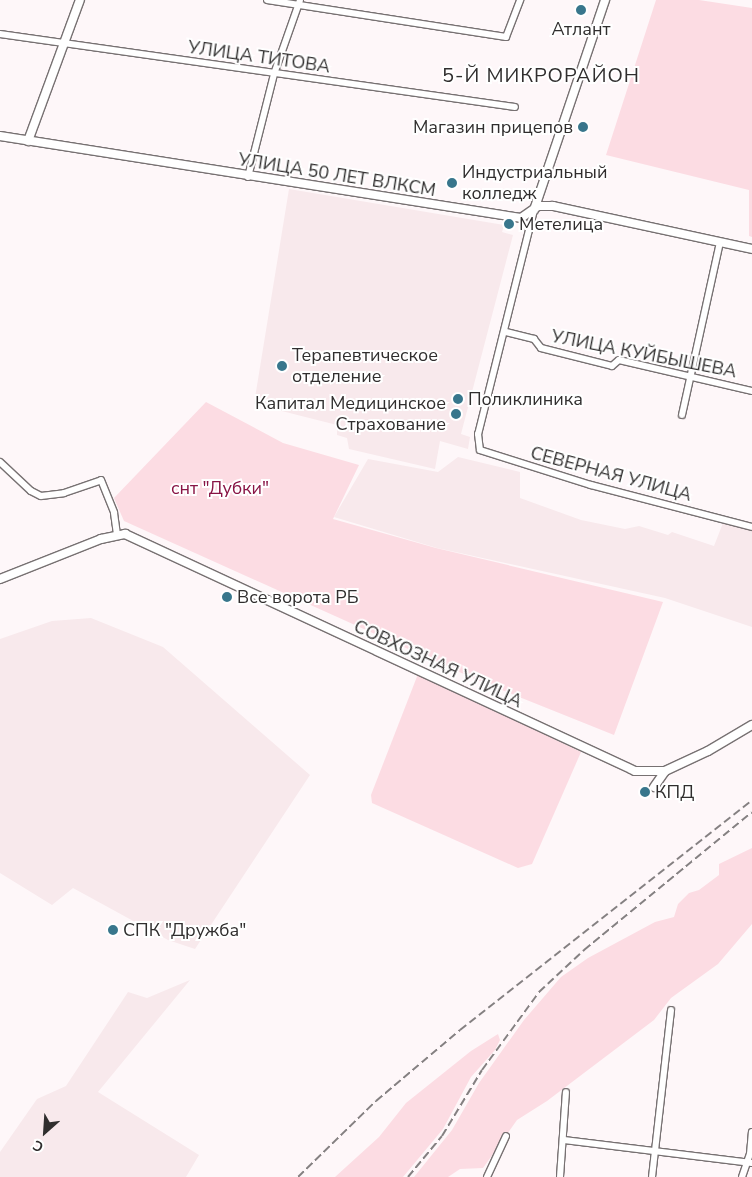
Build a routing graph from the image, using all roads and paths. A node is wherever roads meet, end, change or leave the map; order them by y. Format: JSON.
{"nodes":[{"id":1,"x":80,"y":0,"type":"edge"},
{"id":2,"x":267,"y":0,"type":"edge"},
{"id":3,"x":520,"y":0,"type":"edge"},
{"id":4,"x":606,"y":0,"type":"edge"},
{"id":5,"x":299,"y":3,"type":"edge"},
{"id":6,"x":0,"y":34,"type":"edge"},
{"id":7,"x":61,"y":45,"type":"junction"},
{"id":8,"x":274,"y":74,"type":"junction"},
{"id":9,"x":515,"y":107,"type":"dead end"},
{"id":10,"x":0,"y":136,"type":"edge"},
{"id":11,"x":28,"y":141,"type":"junction"},
{"id":12,"x":248,"y":177,"type":"junction"},
{"id":13,"x":534,"y":210,"type":"junction"},
{"id":14,"x":720,"y":242,"type":"junction"},
{"id":15,"x":752,"y":249,"type":"edge"},
{"id":16,"x":506,"y":332,"type":"junction"},
{"id":17,"x":690,"y":377,"type":"junction"},
{"id":18,"x":752,"y":391,"type":"edge"},
{"id":19,"x":682,"y":415,"type":"dead end"},
{"id":20,"x":0,"y":462,"type":"edge"},
{"id":21,"x":752,"y":527,"type":"edge"},
{"id":22,"x":117,"y":534,"type":"junction"},
{"id":23,"x":0,"y":579,"type":"edge"},
{"id":24,"x":752,"y":725,"type":"edge"},
{"id":25,"x":665,"y":771,"type":"junction"},
{"id":26,"x":654,"y":787,"type":"dead end"},
{"id":27,"x":671,"y":1010,"type":"dead end"},
{"id":28,"x":566,"y":1092,"type":"dead end"},
{"id":29,"x":752,"y":1132,"type":"edge"},
{"id":30,"x":506,"y":1136,"type":"dead end"},
{"id":31,"x":564,"y":1140,"type":"junction"},
{"id":32,"x":655,"y":1152,"type":"junction"},
{"id":33,"x":750,"y":1163,"type":"edge"},
{"id":34,"x":487,"y":1177,"type":"edge"},
{"id":35,"x":560,"y":1177,"type":"edge"},
{"id":36,"x":652,"y":1177,"type":"edge"},
{"id":37,"x":742,"y":1177,"type":"edge"}],
"edges":[{"from":1,"to":7,"type":"street"},
{"from":2,"to":5,"type":"street"},
{"from":3,"to":5,"type":"street"},
{"from":4,"to":13,"type":"street"},
{"from":5,"to":8,"type":"street"},
{"from":6,"to":7,"type":"street","name":"УЛИЦА ТИТОВА"},
{"from":7,"to":8,"type":"street","name":"УЛИЦА ТИТОВА"},
{"from":7,"to":11,"type":"street"},
{"from":8,"to":9,"type":"street","name":"УЛИЦА ТИТОВА"},
{"from":8,"to":12,"type":"street"},
{"from":10,"to":11,"type":"street","name":"УЛИЦА 50 ЛЕТ ВЛКСМ"},
{"from":11,"to":12,"type":"street","name":"УЛИЦА 50 ЛЕТ ВЛКСМ"},
{"from":12,"to":13,"type":"street","name":"УЛИЦА 50 ЛЕТ ВЛКСМ"},
{"from":13,"to":14,"type":"street","name":"УЛИЦА 50 ЛЕТ ВЛКСМ"},
{"from":13,"to":16,"type":"street"},
{"from":14,"to":15,"type":"street","name":"УЛИЦА 50 ЛЕТ ВЛКСМ"},
{"from":14,"to":17,"type":"street"},
{"from":16,"to":17,"type":"street","name":"УЛИЦА КУЙБЫШЕВА"},
{"from":16,"to":21,"type":"street","name":"СЕВЕРНАЯ УЛИЦА"},
{"from":17,"to":18,"type":"street","name":"УЛИЦА КУЙБЫШЕВА"},
{"from":17,"to":19,"type":"street"},
{"from":20,"to":22,"type":"street"},
{"from":22,"to":23,"type":"street"},
{"from":22,"to":25,"type":"street","name":"СОВХОЗНАЯ УЛИЦА"},
{"from":24,"to":25,"type":"street","name":"СОВХОЗНАЯ УЛИЦА"},
{"from":25,"to":26,"type":"street"},
{"from":27,"to":32,"type":"street"},
{"from":28,"to":31,"type":"street"},
{"from":29,"to":33,"type":"street"},
{"from":30,"to":34,"type":"street"},
{"from":31,"to":32,"type":"street"},
{"from":31,"to":35,"type":"street"},
{"from":32,"to":33,"type":"street"},
{"from":32,"to":36,"type":"street"},
{"from":33,"to":37,"type":"street"}]}
